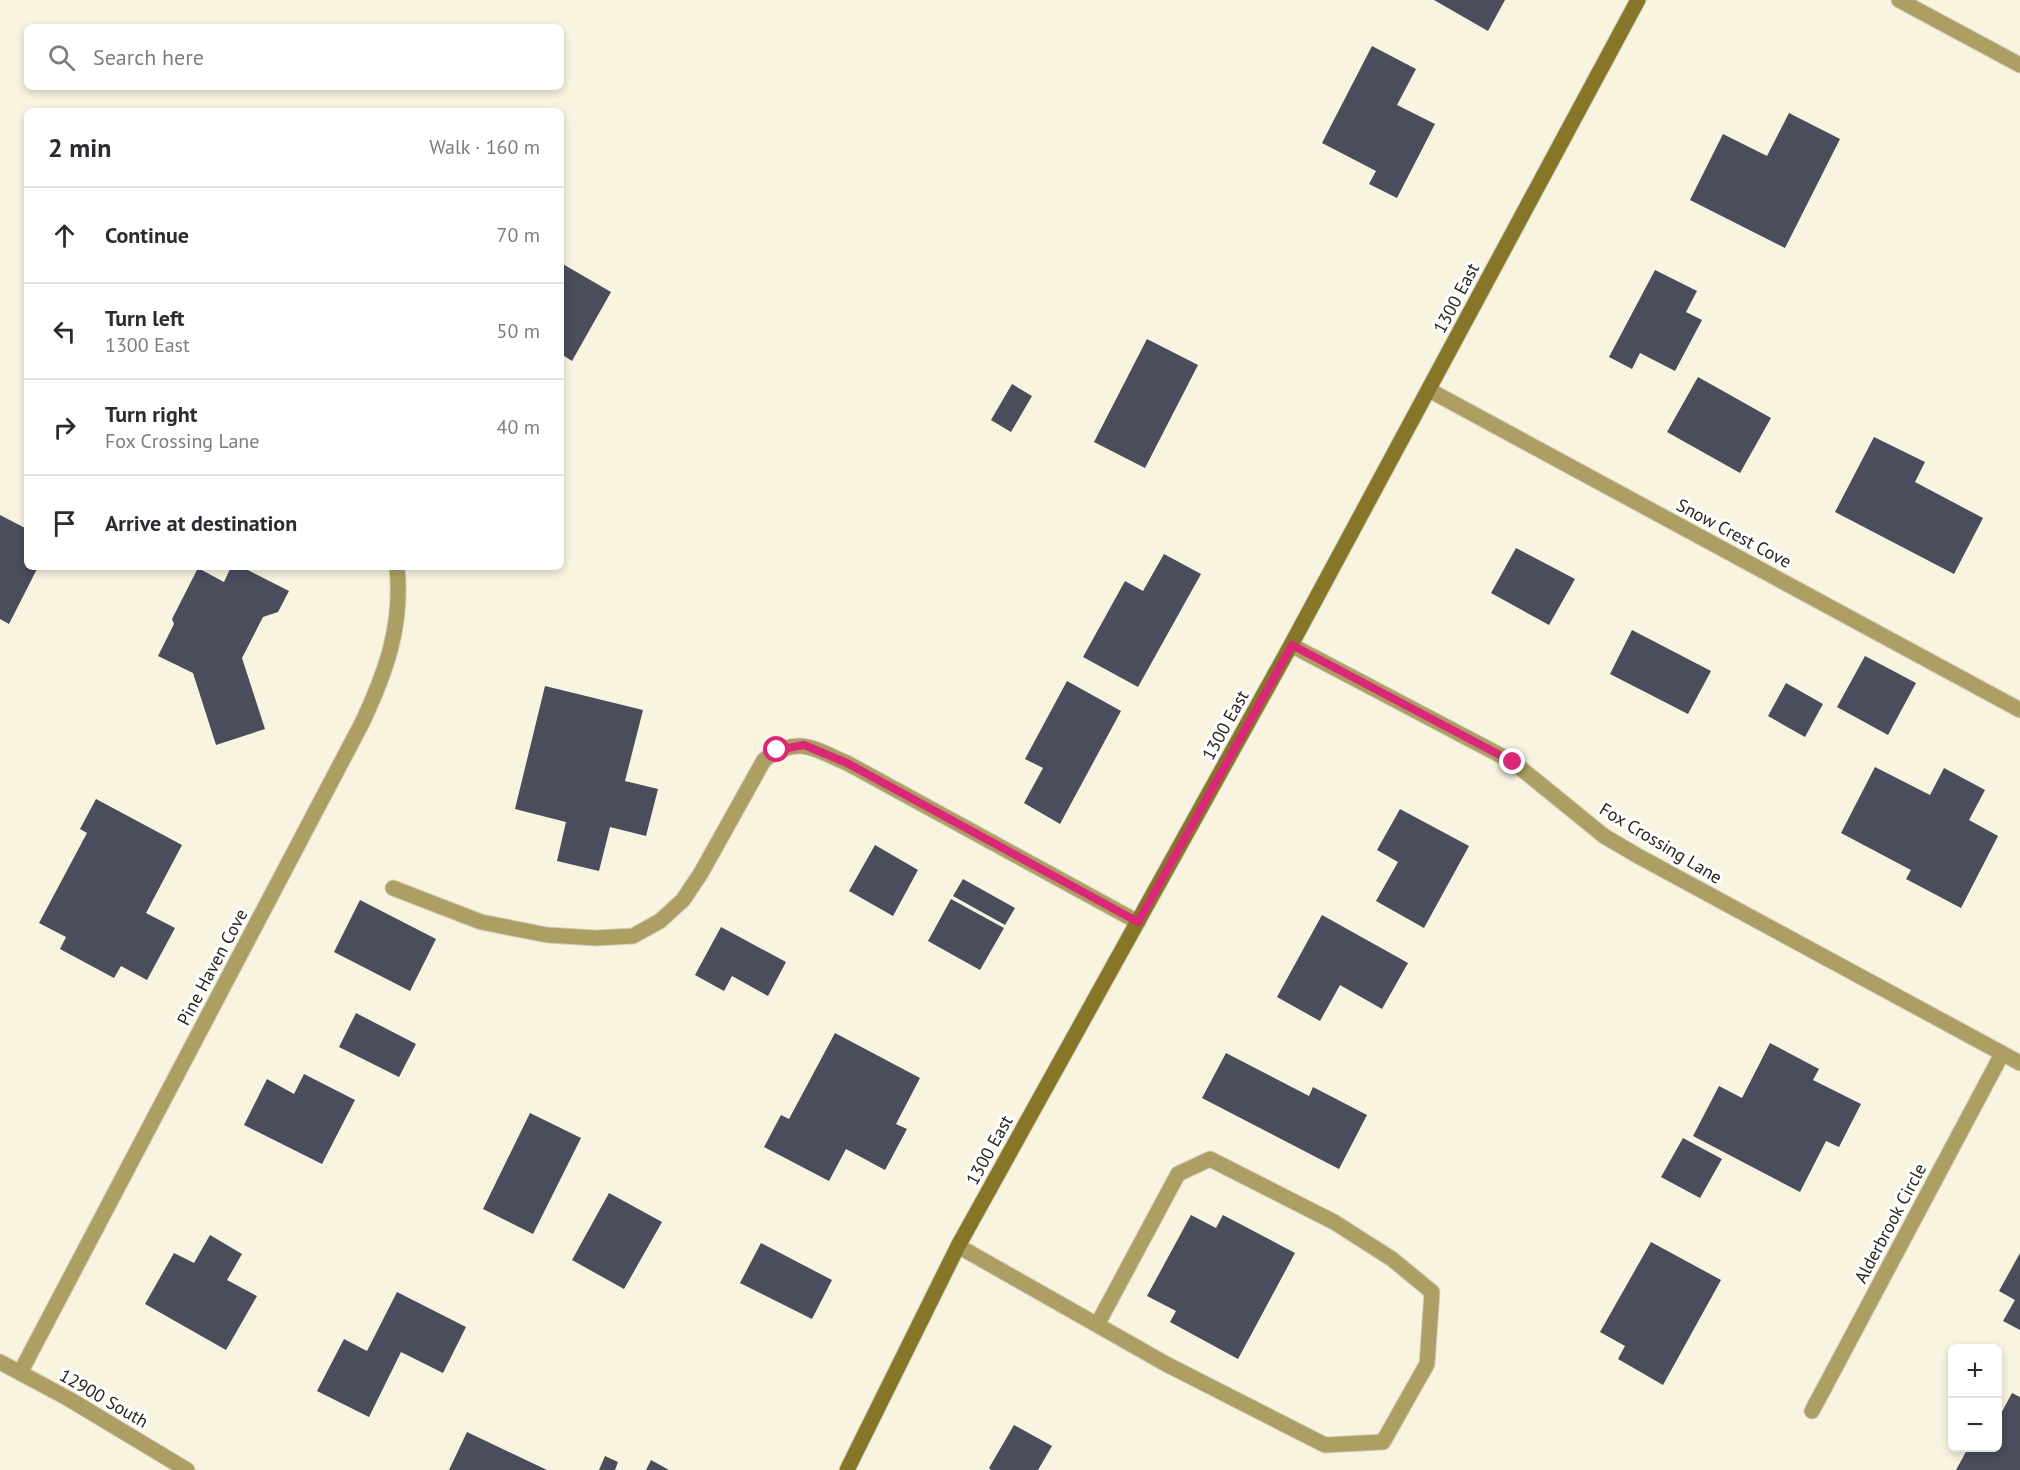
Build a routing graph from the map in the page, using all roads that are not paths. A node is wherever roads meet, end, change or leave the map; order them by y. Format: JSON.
{"nodes":[{"id":1,"x":1638,"y":0,"type":"edge"},
{"id":2,"x":1899,"y":0,"type":"edge"},
{"id":3,"x":2020,"y":65,"type":"edge"},
{"id":4,"x":1429,"y":390,"type":"junction"},
{"id":5,"x":397,"y":570,"type":"edge"},
{"id":6,"x":1292,"y":645,"type":"junction"},
{"id":7,"x":2020,"y":710,"type":"edge"},
{"id":8,"x":393,"y":888,"type":"dead end"},
{"id":9,"x":1138,"y":922,"type":"junction"},
{"id":10,"x":2002,"y":1053,"type":"junction"},
{"id":11,"x":2020,"y":1063,"type":"edge"},
{"id":12,"x":958,"y":1246,"type":"junction"},
{"id":13,"x":1097,"y":1325,"type":"junction"},
{"id":14,"x":0,"y":1362,"type":"edge"},
{"id":15,"x":20,"y":1373,"type":"junction"},
{"id":16,"x":1812,"y":1411,"type":"dead end"},
{"id":17,"x":180,"y":1468,"type":"edge"},
{"id":18,"x":847,"y":1470,"type":"edge"}],
"edges":[{"from":1,"to":4,"type":"main road","name":"1300 East"},
{"from":2,"to":3,"type":"street"},
{"from":4,"to":6,"type":"main road","name":"1300 East"},
{"from":4,"to":7,"type":"street","name":"Snow Crest Cove"},
{"from":5,"to":15,"type":"street","name":"Pine Haven Cove"},
{"from":6,"to":9,"type":"main road","name":"1300 East"},
{"from":6,"to":10,"type":"street","name":"Fox Crossing Lane"},
{"from":8,"to":9,"type":"street"},
{"from":9,"to":12,"type":"main road","name":"1300 East"},
{"from":10,"to":11,"type":"street","name":"Fox Crossing Lane"},
{"from":10,"to":16,"type":"street","name":"Alderbrook Circle"},
{"from":12,"to":13,"type":"street"},
{"from":12,"to":18,"type":"main road","name":"1300 East"},
{"from":13,"to":13,"type":"street"},
{"from":14,"to":15,"type":"street","name":"12900 South"},
{"from":15,"to":17,"type":"street","name":"12900 South"}]}
